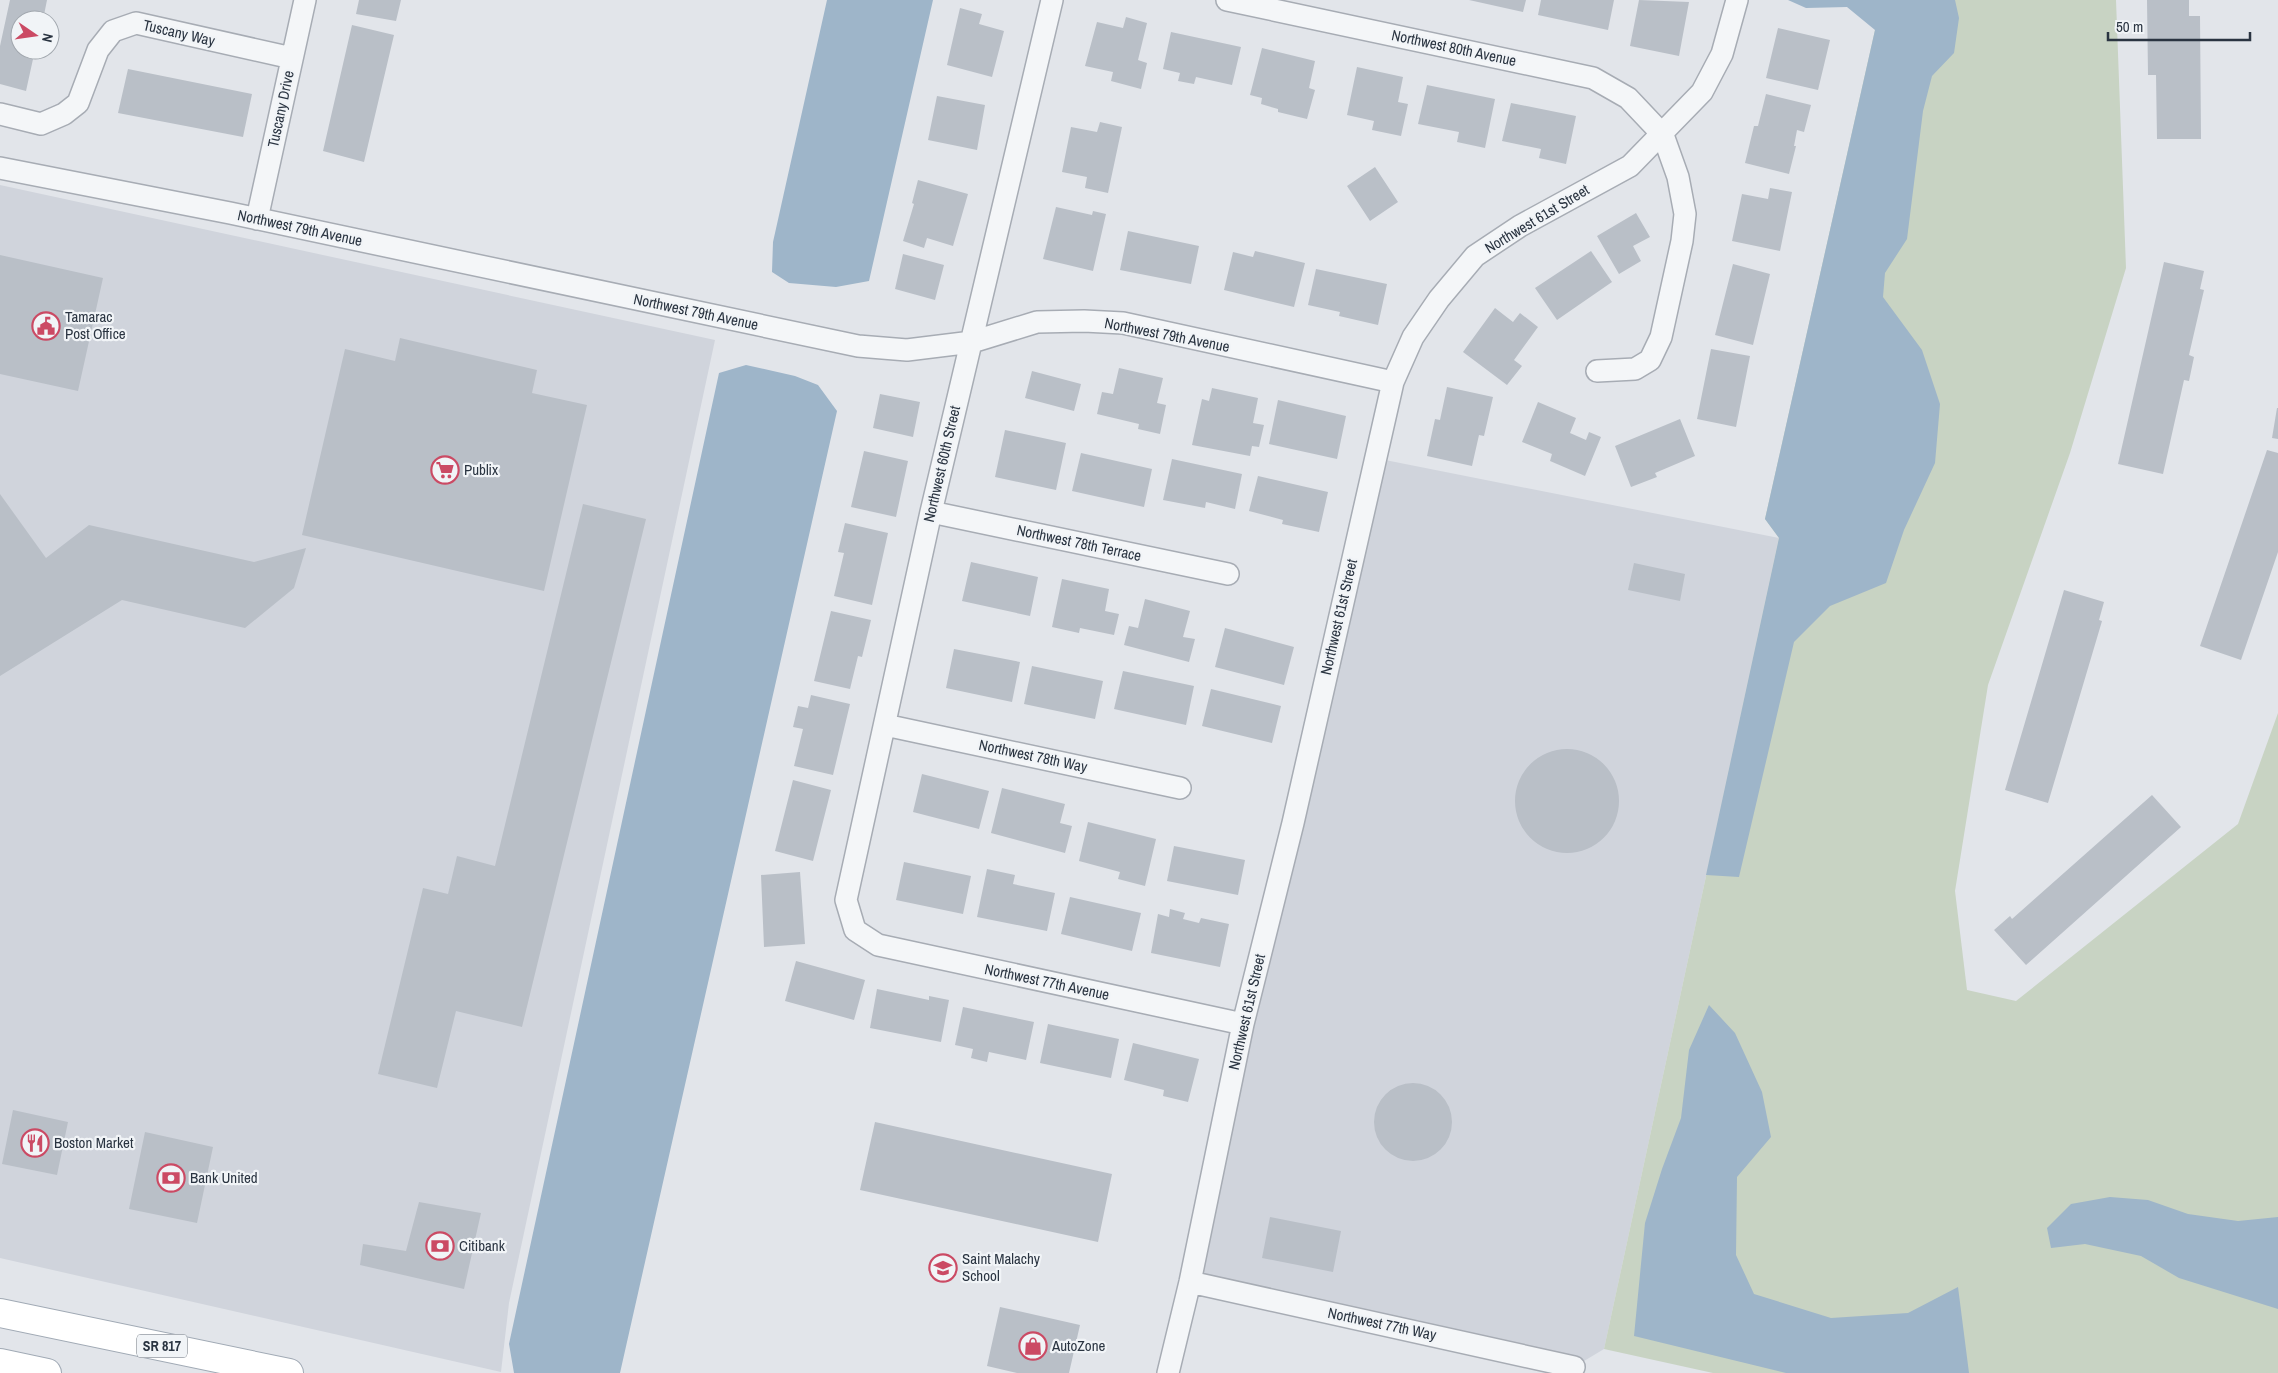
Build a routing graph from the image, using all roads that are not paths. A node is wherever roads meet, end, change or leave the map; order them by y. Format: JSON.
{"nodes":[{"id":1,"x":304,"y":0,"type":"edge"},
{"id":2,"x":1052,"y":0,"type":"edge"},
{"id":3,"x":1226,"y":0,"type":"edge"},
{"id":4,"x":1737,"y":0,"type":"edge"},
{"id":5,"x":292,"y":58,"type":"junction"},
{"id":6,"x":0,"y":114,"type":"edge"},
{"id":7,"x":1663,"y":135,"type":"junction"},
{"id":8,"x":0,"y":168,"type":"edge"},
{"id":9,"x":257,"y":219,"type":"junction"},
{"id":10,"x":972,"y":342,"type":"junction"},
{"id":11,"x":1597,"y":371,"type":"dead end"},
{"id":12,"x":1393,"y":382,"type":"junction"},
{"id":13,"x":931,"y":512,"type":"junction"},
{"id":14,"x":1228,"y":574,"type":"dead end"},
{"id":15,"x":885,"y":724,"type":"junction"},
{"id":16,"x":1180,"y":788,"type":"dead end"},
{"id":17,"x":855,"y":930,"type":"joint"},
{"id":18,"x":1243,"y":1024,"type":"junction"},
{"id":19,"x":1190,"y":1282,"type":"junction"},
{"id":20,"x":0,"y":1313,"type":"edge"},
{"id":21,"x":0,"y":1322,"type":"edge"},
{"id":22,"x":47,"y":1322,"type":"junction"},
{"id":23,"x":0,"y":1363,"type":"edge"},
{"id":24,"x":1574,"y":1367,"type":"dead end"},
{"id":25,"x":253,"y":1369,"type":"edge"},
{"id":26,"x":47,"y":1373,"type":"edge"},
{"id":27,"x":289,"y":1373,"type":"edge"},
{"id":28,"x":1168,"y":1373,"type":"edge"}],
"edges":[{"from":1,"to":5,"type":"street","name":"Tuscany Drive"},
{"from":2,"to":10,"type":"street","name":"Northwest 60th Street"},
{"from":3,"to":7,"type":"street","name":"Northwest 80th Avenue"},
{"from":4,"to":7,"type":"street","name":"Northwest 61st Street"},
{"from":5,"to":6,"type":"street","name":"Tuscany Way"},
{"from":5,"to":9,"type":"street","name":"Tuscany Drive"},
{"from":7,"to":11,"type":"street"},
{"from":7,"to":12,"type":"street","name":"Northwest 61st Street"},
{"from":8,"to":9,"type":"street","name":"Northwest 79th Avenue"},
{"from":9,"to":10,"type":"street","name":"Northwest 79th Avenue"},
{"from":10,"to":12,"type":"street","name":"Northwest 79th Avenue"},
{"from":10,"to":13,"type":"street","name":"Northwest 60th Street"},
{"from":12,"to":18,"type":"street","name":"Northwest 61st Street"},
{"from":13,"to":14,"type":"street","name":"Northwest 78th Terrace"},
{"from":13,"to":15,"type":"street","name":"Northwest 60th Street"},
{"from":15,"to":16,"type":"street","name":"Northwest 78th Way"},
{"from":15,"to":17,"type":"street","name":"Northwest 60th Street"},
{"from":17,"to":18,"type":"street","name":"Northwest 77th Avenue"},
{"from":18,"to":19,"type":"street","name":"Northwest 61st Street"},
{"from":19,"to":24,"type":"street","name":"Northwest 77th Way"},
{"from":19,"to":28,"type":"street","name":"Northwest 61st Street"},
{"from":20,"to":22,"type":"main road","number":"SR 817"},
{"from":21,"to":22,"type":"main road"},
{"from":22,"to":25,"type":"main road","number":"SR 817"},
{"from":23,"to":26,"type":"main road"},
{"from":25,"to":27,"type":"main road","number":"SR 817"}]}
